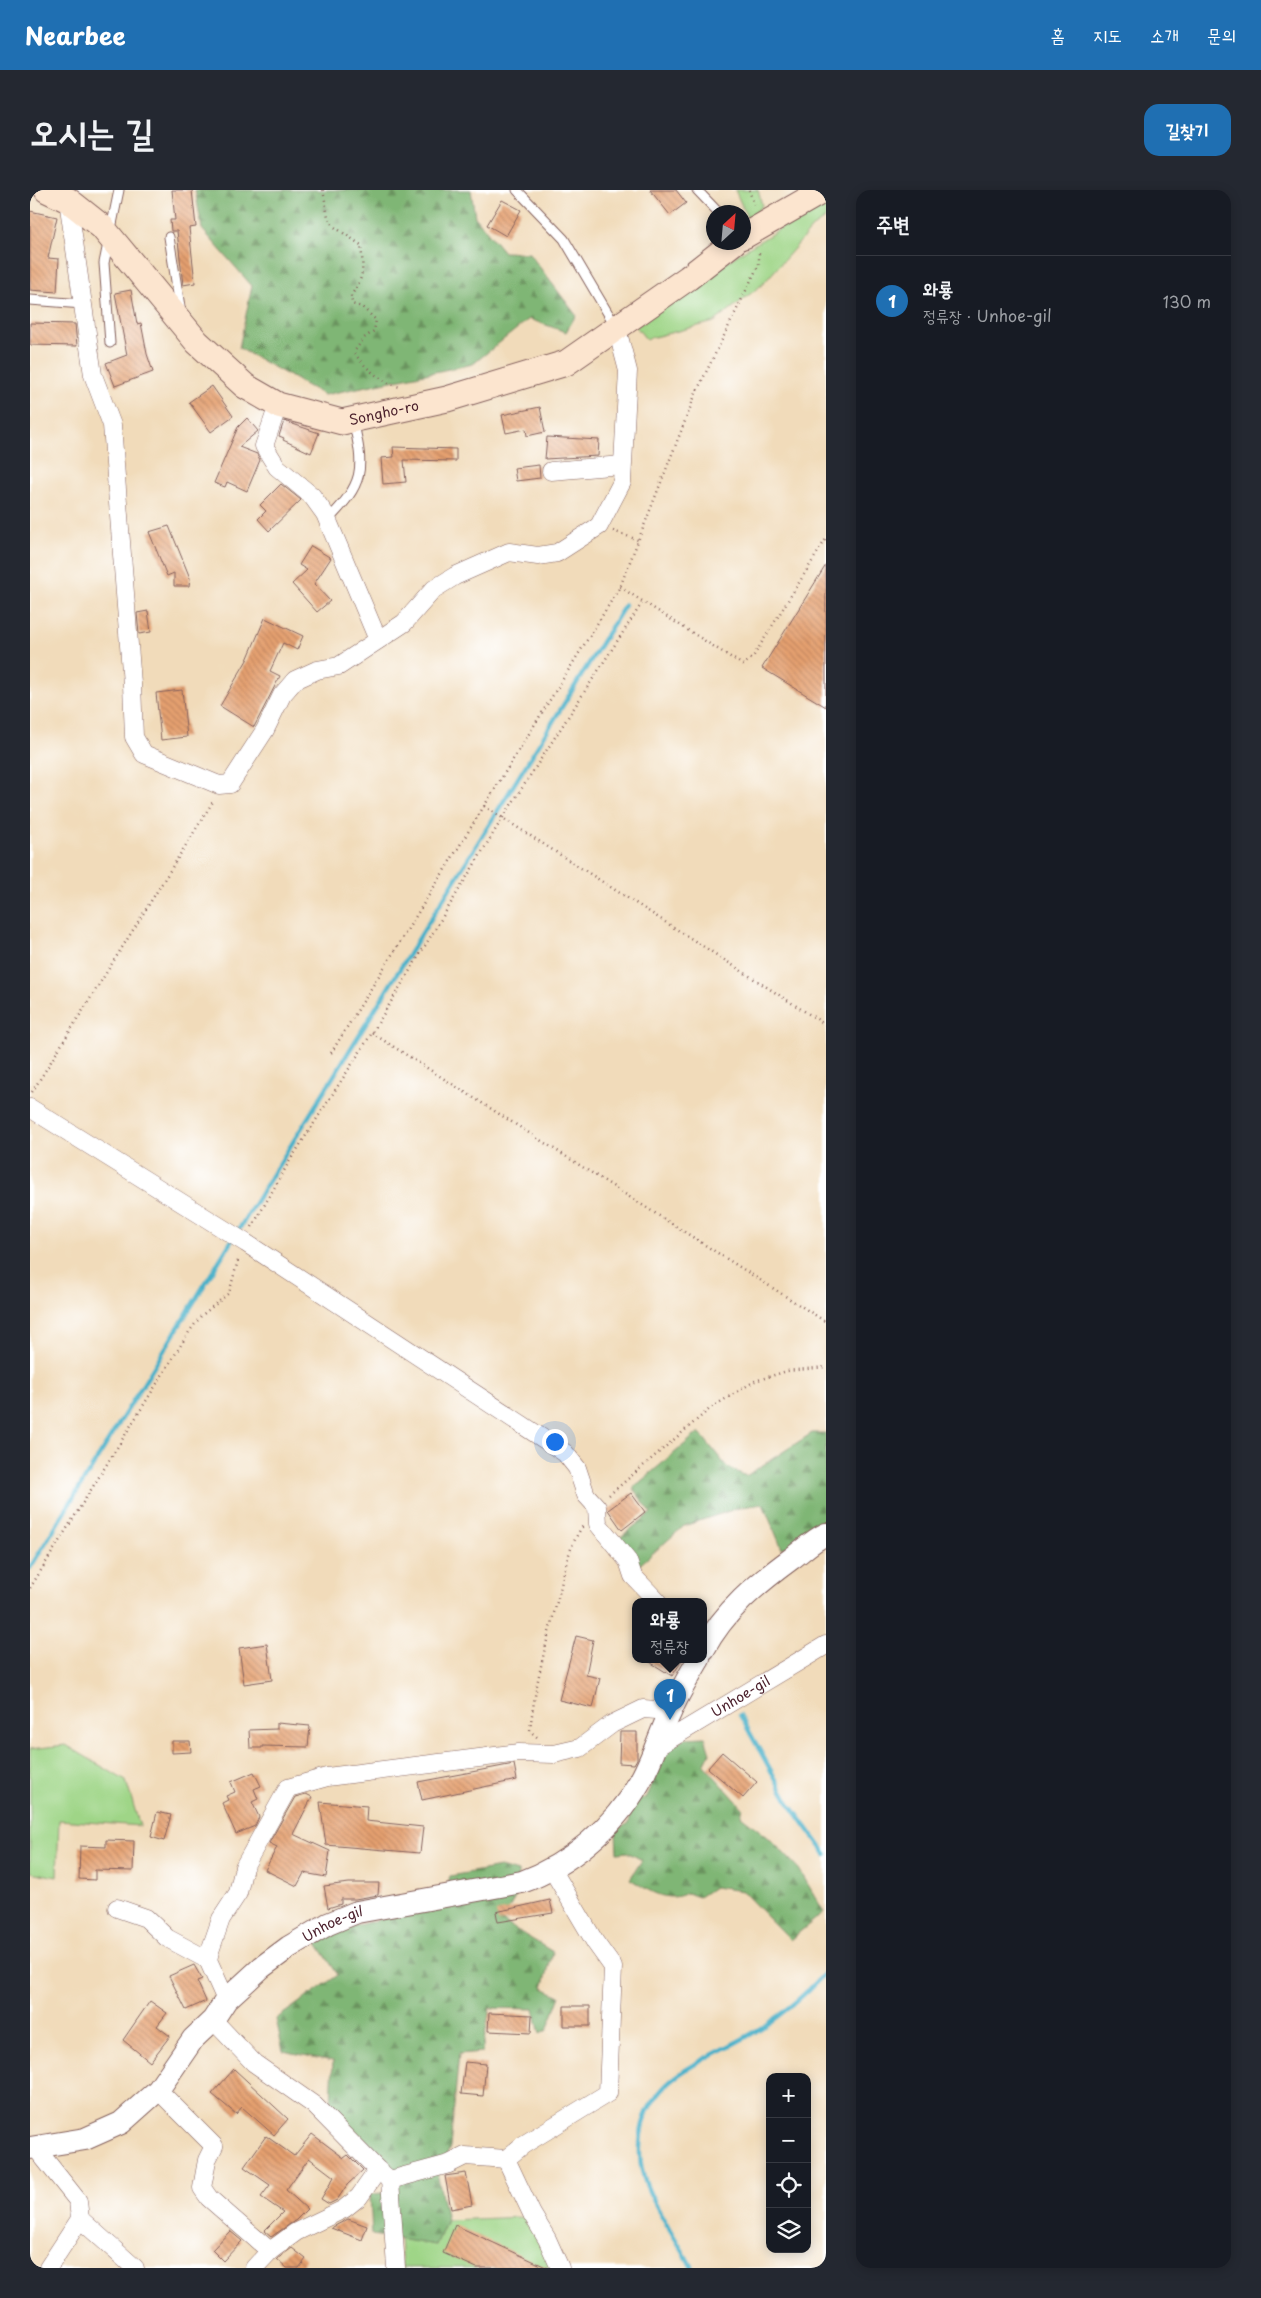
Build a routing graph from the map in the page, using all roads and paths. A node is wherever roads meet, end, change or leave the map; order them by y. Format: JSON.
{"nodes":[{"id":1,"x":119,"y":190,"type":"edge"},
{"id":2,"x":323,"y":190,"type":"edge"},
{"id":3,"x":517,"y":190,"type":"edge"},
{"id":4,"x":697,"y":190,"type":"edge"},
{"id":5,"x":749,"y":190,"type":"edge"},
{"id":6,"x":824,"y":190,"type":"edge"},
{"id":7,"x":57,"y":195,"type":"edge"},
{"id":8,"x":711,"y":205,"type":"edge"},
{"id":9,"x":752,"y":230,"type":"edge"},
{"id":10,"x":109,"y":236,"type":"junction"},
{"id":11,"x":169,"y":238,"type":"dead end"},
{"id":12,"x":723,"y":250,"type":"edge"},
{"id":13,"x":30,"y":300,"type":"edge"},
{"id":14,"x":83,"y":304,"type":"junction"},
{"id":15,"x":182,"y":323,"type":"junction"},
{"id":16,"x":617,"y":329,"type":"junction"},
{"id":17,"x":110,"y":343,"type":"dead end"},
{"id":18,"x":406,"y":387,"type":"dead end"},
{"id":19,"x":278,"y":405,"type":"junction"},
{"id":20,"x":353,"y":420,"type":"junction"},
{"id":21,"x":622,"y":465,"type":"junction"},
{"id":22,"x":551,"y":471,"type":"dead end"},
{"id":23,"x":327,"y":521,"type":"junction"},
{"id":24,"x":599,"y":526,"type":"junction"},
{"id":25,"x":826,"y":539,"type":"edge"},
{"id":26,"x":638,"y":540,"type":"junction"},
{"id":27,"x":620,"y":588,"type":"junction"},
{"id":28,"x":642,"y":603,"type":"junction"},
{"id":29,"x":378,"y":640,"type":"junction"},
{"id":30,"x":219,"y":785,"type":"junction"},
{"id":31,"x":484,"y":806,"type":"junction"},
{"id":32,"x":501,"y":818,"type":"junction"},
{"id":33,"x":826,"y":1025,"type":"edge"},
{"id":34,"x":372,"y":1033,"type":"junction"},
{"id":35,"x":331,"y":1053,"type":"dead end"},
{"id":36,"x":30,"y":1096,"type":"edge"},
{"id":37,"x":30,"y":1108,"type":"edge"},
{"id":38,"x":238,"y":1238,"type":"junction"},
{"id":39,"x":826,"y":1322,"type":"edge"},
{"id":40,"x":826,"y":1367,"type":"edge"},
{"id":41,"x":597,"y":1507,"type":"junction"},
{"id":42,"x":826,"y":1534,"type":"edge"},
{"id":43,"x":30,"y":1588,"type":"edge"},
{"id":44,"x":654,"y":1598,"type":"edge"},
{"id":45,"x":707,"y":1644,"type":"edge"},
{"id":46,"x":826,"y":1645,"type":"edge"},
{"id":47,"x":697,"y":1663,"type":"edge"},
{"id":48,"x":670,"y":1711,"type":"junction"},
{"id":49,"x":655,"y":1748,"type":"junction"},
{"id":50,"x":554,"y":1754,"type":"junction"},
{"id":51,"x":552,"y":1869,"type":"junction"},
{"id":52,"x":117,"y":1908,"type":"dead end"},
{"id":53,"x":208,"y":1960,"type":"junction"},
{"id":54,"x":226,"y":2000,"type":"junction"},
{"id":55,"x":213,"y":2020,"type":"junction"},
{"id":56,"x":158,"y":2090,"type":"junction"},
{"id":57,"x":32,"y":2148,"type":"edge"},
{"id":58,"x":506,"y":2159,"type":"junction"},
{"id":59,"x":384,"y":2175,"type":"junction"},
{"id":60,"x":80,"y":2219,"type":"junction"},
{"id":61,"x":270,"y":2251,"type":"junction"},
{"id":62,"x":48,"y":2268,"type":"edge"},
{"id":63,"x":135,"y":2268,"type":"edge"},
{"id":64,"x":254,"y":2268,"type":"edge"},
{"id":65,"x":396,"y":2268,"type":"edge"},
{"id":66,"x":560,"y":2268,"type":"edge"}],
"edges":[{"from":1,"to":10,"type":"lane"},
{"from":2,"to":18,"type":"path"},
{"from":3,"to":16,"type":"lane"},
{"from":4,"to":8,"type":"lane"},
{"from":5,"to":9,"type":"path"},
{"from":6,"to":9,"type":"main road"},
{"from":7,"to":10,"type":"main road","name":"Songho-ro"},
{"from":7,"to":14,"type":"street"},
{"from":9,"to":26,"type":"path"},
{"from":10,"to":15,"type":"main road","name":"Songho-ro"},
{"from":10,"to":17,"type":"lane"},
{"from":11,"to":15,"type":"lane"},
{"from":12,"to":16,"type":"main road","name":"Songho-ro"},
{"from":13,"to":14,"type":"lane"},
{"from":14,"to":30,"type":"street"},
{"from":15,"to":19,"type":"main road","name":"Songho-ro"},
{"from":16,"to":20,"type":"main road","name":"Songho-ro"},
{"from":16,"to":21,"type":"street"},
{"from":19,"to":20,"type":"main road","name":"Songho-ro"},
{"from":19,"to":23,"type":"street"},
{"from":20,"to":23,"type":"lane"},
{"from":21,"to":22,"type":"street"},
{"from":21,"to":24,"type":"street"},
{"from":23,"to":29,"type":"street"},
{"from":24,"to":26,"type":"path"},
{"from":24,"to":29,"type":"street"},
{"from":25,"to":28,"type":"path"},
{"from":26,"to":27,"type":"path"},
{"from":27,"to":28,"type":"path"},
{"from":27,"to":31,"type":"path"},
{"from":28,"to":32,"type":"path"},
{"from":29,"to":30,"type":"street"},
{"from":30,"to":36,"type":"path"},
{"from":31,"to":32,"type":"path"},
{"from":31,"to":35,"type":"path"},
{"from":32,"to":33,"type":"path"},
{"from":32,"to":34,"type":"path"},
{"from":34,"to":38,"type":"path"},
{"from":34,"to":39,"type":"path"},
{"from":37,"to":38,"type":"street"},
{"from":38,"to":41,"type":"street"},
{"from":38,"to":43,"type":"path"},
{"from":40,"to":41,"type":"path"},
{"from":41,"to":44,"type":"street"},
{"from":41,"to":50,"type":"path"},
{"from":42,"to":45,"type":"street"},
{"from":46,"to":49,"type":"street","name":"Unhoe-gil"},
{"from":47,"to":48,"type":"street","name":"Unhoe-gil"},
{"from":48,"to":49,"type":"street","name":"Unhoe-gil"},
{"from":48,"to":50,"type":"street"},
{"from":49,"to":51,"type":"street","name":"Unhoe-gil"},
{"from":50,"to":53,"type":"street"},
{"from":51,"to":54,"type":"street","name":"Unhoe-gil"},
{"from":51,"to":58,"type":"street"},
{"from":52,"to":53,"type":"street"},
{"from":53,"to":54,"type":"street"},
{"from":54,"to":55,"type":"street","name":"Unhoe-gil"},
{"from":55,"to":56,"type":"street","name":"Unhoe-gil"},
{"from":55,"to":59,"type":"street"},
{"from":56,"to":57,"type":"street","name":"Unhoe-gil"},
{"from":56,"to":61,"type":"street"},
{"from":57,"to":60,"type":"street"},
{"from":58,"to":59,"type":"street"},
{"from":58,"to":66,"type":"street"},
{"from":59,"to":61,"type":"street"},
{"from":59,"to":65,"type":"street"},
{"from":60,"to":62,"type":"street"},
{"from":60,"to":63,"type":"street"},
{"from":61,"to":64,"type":"street"}]}
